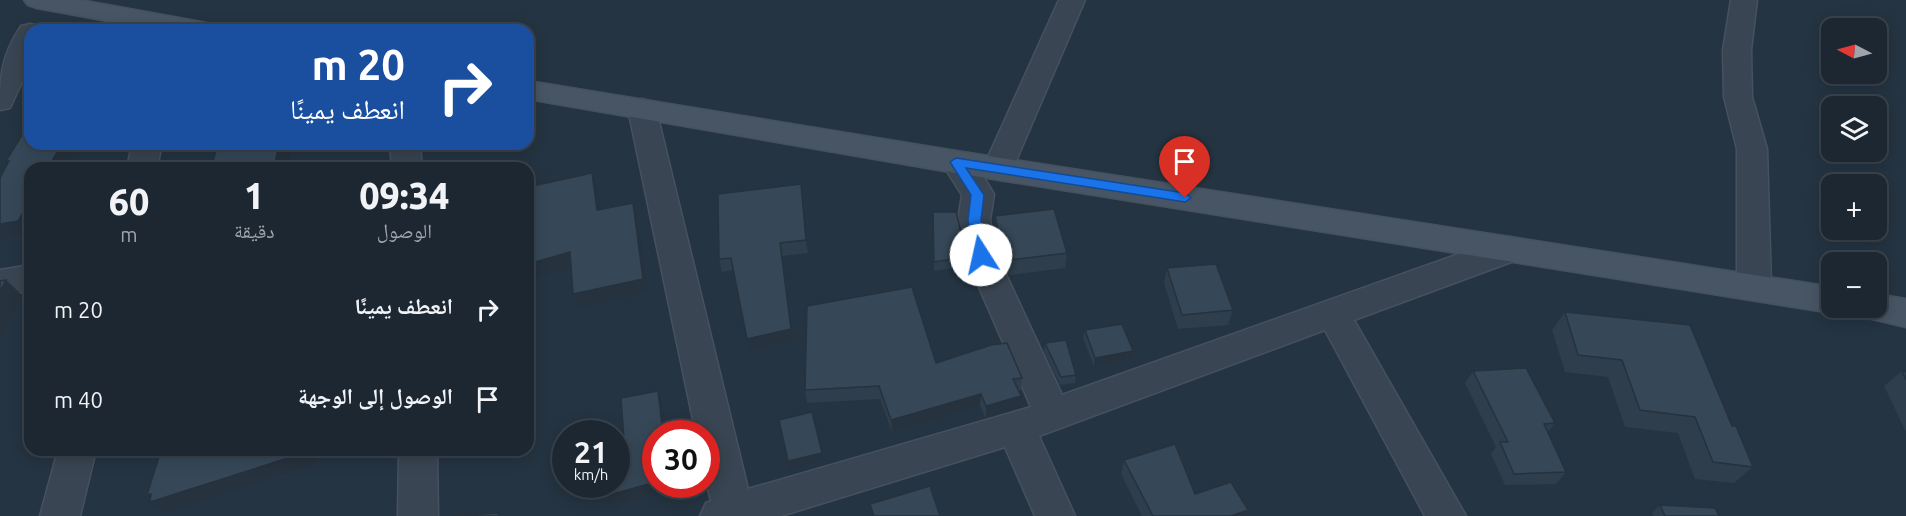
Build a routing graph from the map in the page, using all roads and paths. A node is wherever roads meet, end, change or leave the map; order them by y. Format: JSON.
{"nodes":[{"id":1,"x":1072,"y":0,"type":"edge"},
{"id":2,"x":1744,"y":0,"type":"edge"},
{"id":3,"x":40,"y":1,"type":"edge"},
{"id":4,"x":32,"y":24,"type":"edge"},
{"id":5,"x":155,"y":24,"type":"edge"},
{"id":6,"x":24,"y":45,"type":"edge"},
{"id":7,"x":534,"y":91,"type":"edge"},
{"id":8,"x":0,"y":101,"type":"edge"},
{"id":9,"x":642,"y":110,"type":"junction"},
{"id":10,"x":956,"y":162,"type":"junction"},
{"id":11,"x":998,"y":168,"type":"junction"},
{"id":12,"x":1510,"y":249,"type":"junction"},
{"id":13,"x":24,"y":279,"type":"edge"},
{"id":14,"x":0,"y":283,"type":"edge"},
{"id":15,"x":1754,"y":286,"type":"junction"},
{"id":16,"x":1821,"y":298,"type":"edge"},
{"id":17,"x":1887,"y":309,"type":"edge"},
{"id":18,"x":1332,"y":312,"type":"junction"},
{"id":19,"x":1906,"y":313,"type":"edge"},
{"id":20,"x":1053,"y":415,"type":"junction"},
{"id":21,"x":1016,"y":428,"type":"junction"},
{"id":22,"x":75,"y":456,"type":"edge"},
{"id":23,"x":418,"y":456,"type":"edge"},
{"id":24,"x":730,"y":515,"type":"edge"},
{"id":25,"x":60,"y":516,"type":"edge"},
{"id":26,"x":418,"y":516,"type":"edge"},
{"id":27,"x":1055,"y":516,"type":"edge"},
{"id":28,"x":1446,"y":516,"type":"edge"}],
"edges":[{"from":1,"to":11,"type":"street"},
{"from":2,"to":15,"type":"street"},
{"from":3,"to":4,"type":"street"},
{"from":3,"to":5,"type":"street"},
{"from":6,"to":8,"type":"street"},
{"from":7,"to":9,"type":"street"},
{"from":9,"to":10,"type":"street"},
{"from":9,"to":24,"type":"street"},
{"from":10,"to":11,"type":"street"},
{"from":10,"to":20,"type":"street"},
{"from":11,"to":12,"type":"street"},
{"from":12,"to":15,"type":"street"},
{"from":12,"to":18,"type":"street"},
{"from":13,"to":14,"type":"street"},
{"from":15,"to":16,"type":"street"},
{"from":17,"to":19,"type":"street"},
{"from":18,"to":20,"type":"street"},
{"from":18,"to":28,"type":"street"},
{"from":20,"to":21,"type":"street"},
{"from":21,"to":24,"type":"street"},
{"from":21,"to":27,"type":"street"},
{"from":22,"to":25,"type":"street"},
{"from":23,"to":26,"type":"street"}]}
